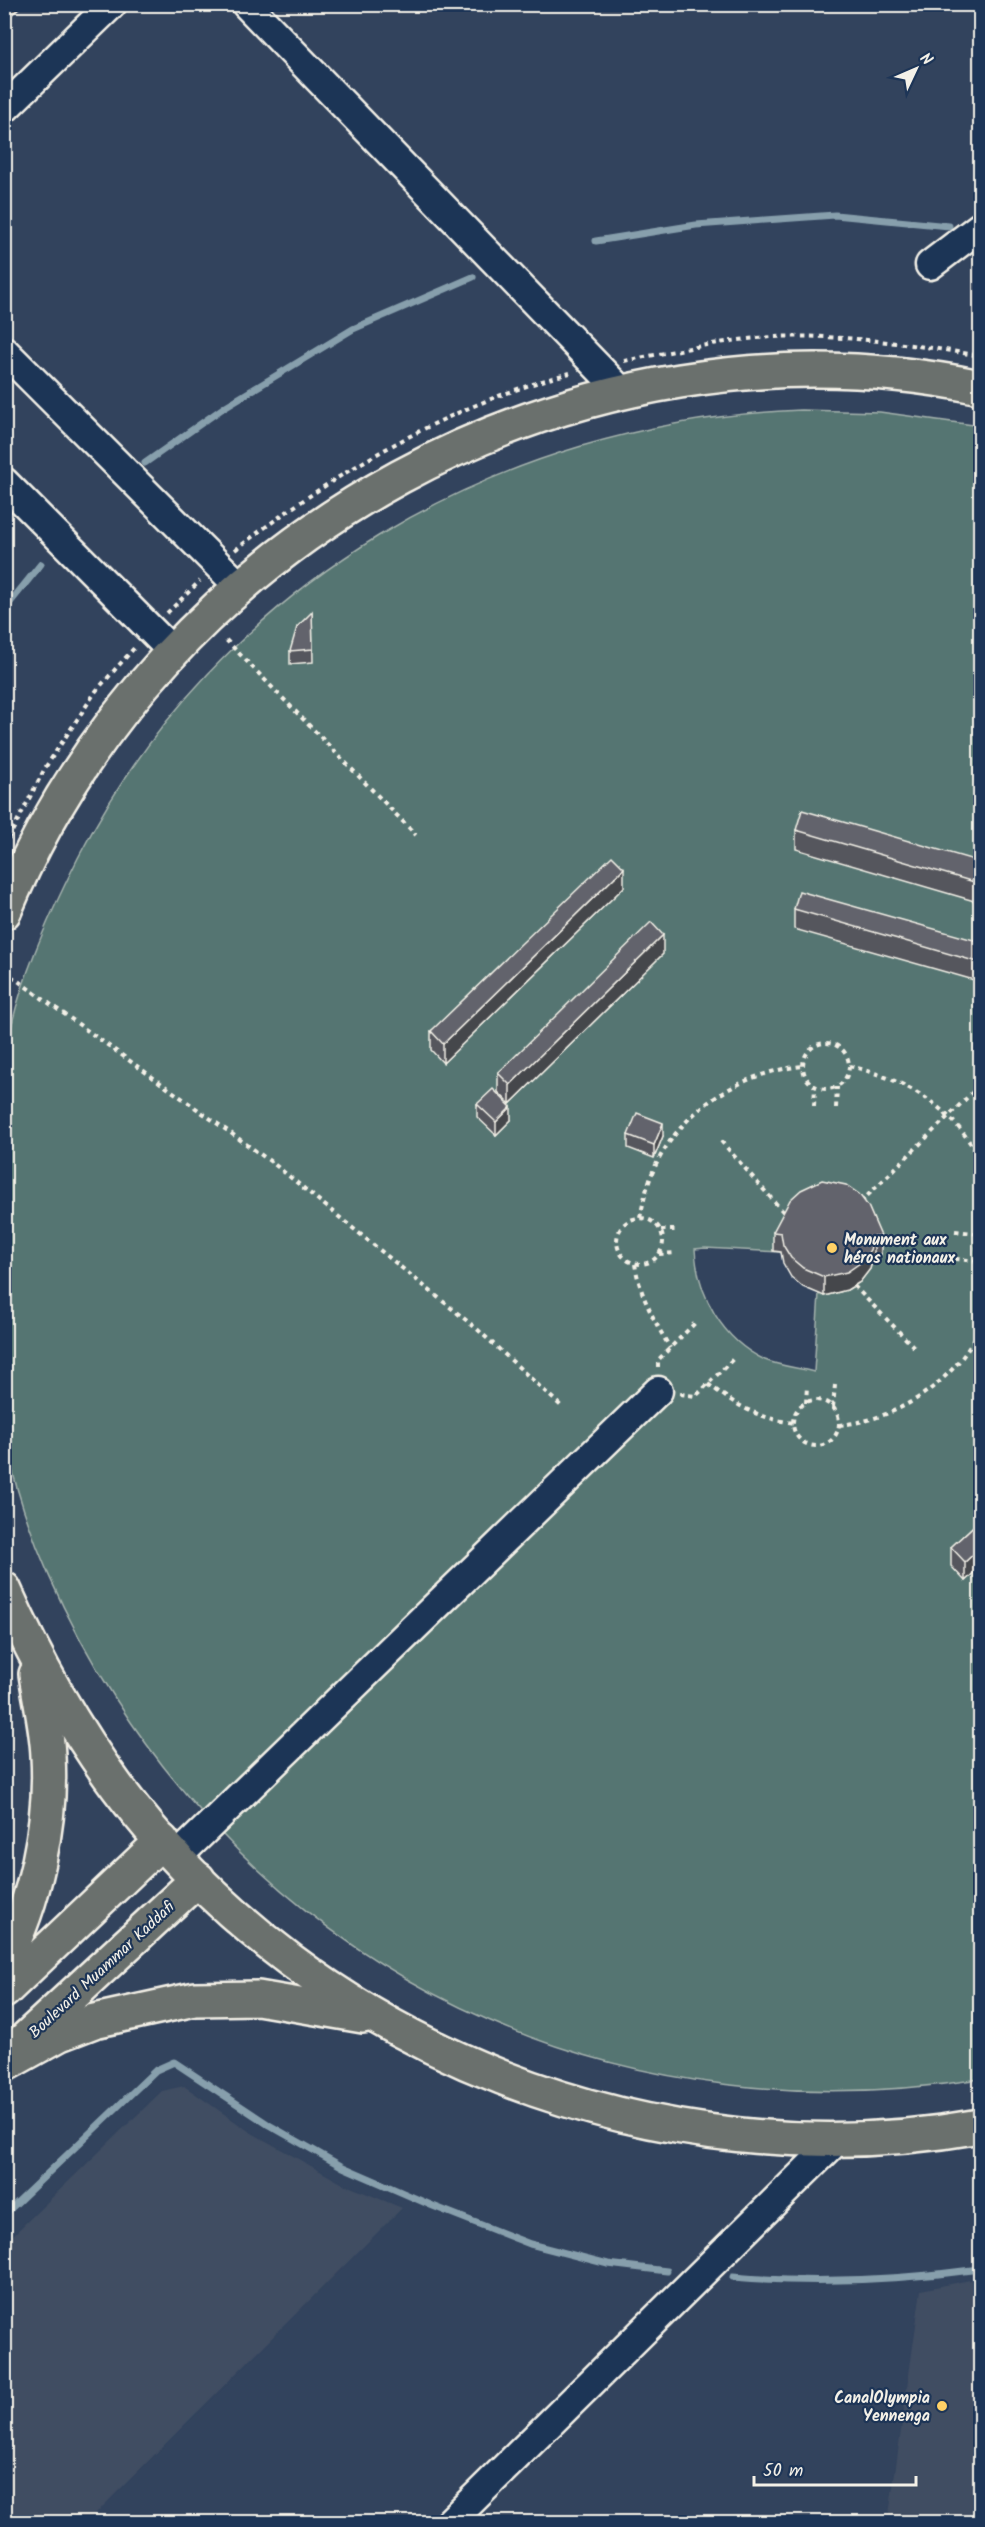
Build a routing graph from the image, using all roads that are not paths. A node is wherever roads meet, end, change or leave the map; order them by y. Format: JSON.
{"nodes":[{"id":1,"x":112,"y":4,"type":"edge"},
{"id":2,"x":246,"y":4,"type":"edge"},
{"id":3,"x":4,"y":109,"type":"edge"},
{"id":4,"x":981,"y":227,"type":"edge"},
{"id":5,"x":930,"y":265,"type":"dead end"},
{"id":6,"x":4,"y":351,"type":"edge"},
{"id":7,"x":981,"y":387,"type":"edge"},
{"id":8,"x":623,"y":393,"type":"junction"},
{"id":9,"x":4,"y":482,"type":"edge"},
{"id":10,"x":239,"y":586,"type":"junction"},
{"id":11,"x":172,"y":651,"type":"junction"},
{"id":12,"x":4,"y":912,"type":"edge"},
{"id":13,"x":658,"y":1391,"type":"road end"},
{"id":14,"x":4,"y":1589,"type":"edge"},
{"id":15,"x":32,"y":1649,"type":"junction"},
{"id":16,"x":179,"y":1859,"type":"junction"},
{"id":17,"x":4,"y":1961,"type":"edge"},
{"id":18,"x":4,"y":1991,"type":"edge"},
{"id":19,"x":379,"y":2019,"type":"junction"},
{"id":20,"x":4,"y":2059,"type":"edge"},
{"id":21,"x":4,"y":2065,"type":"edge"},
{"id":22,"x":981,"y":2126,"type":"edge"},
{"id":23,"x":837,"y":2140,"type":"junction"},
{"id":24,"x":450,"y":2523,"type":"edge"}],
"edges":[{"from":1,"to":3,"type":"street"},
{"from":2,"to":8,"type":"street"},
{"from":4,"to":5,"type":"street"},
{"from":6,"to":10,"type":"street"},
{"from":7,"to":8,"type":"main road"},
{"from":8,"to":10,"type":"main road"},
{"from":9,"to":11,"type":"street"},
{"from":10,"to":11,"type":"main road"},
{"from":11,"to":12,"type":"main road"},
{"from":13,"to":16,"type":"street"},
{"from":14,"to":15,"type":"main road"},
{"from":15,"to":16,"type":"main road"},
{"from":15,"to":17,"type":"main road"},
{"from":16,"to":18,"type":"main road"},
{"from":16,"to":19,"type":"main road"},
{"from":16,"to":20,"type":"main road","name":"Boulevard Muammar Kaddafi"},
{"from":19,"to":21,"type":"main road"},
{"from":19,"to":23,"type":"main road"},
{"from":22,"to":23,"type":"main road"},
{"from":23,"to":24,"type":"street"}]}
